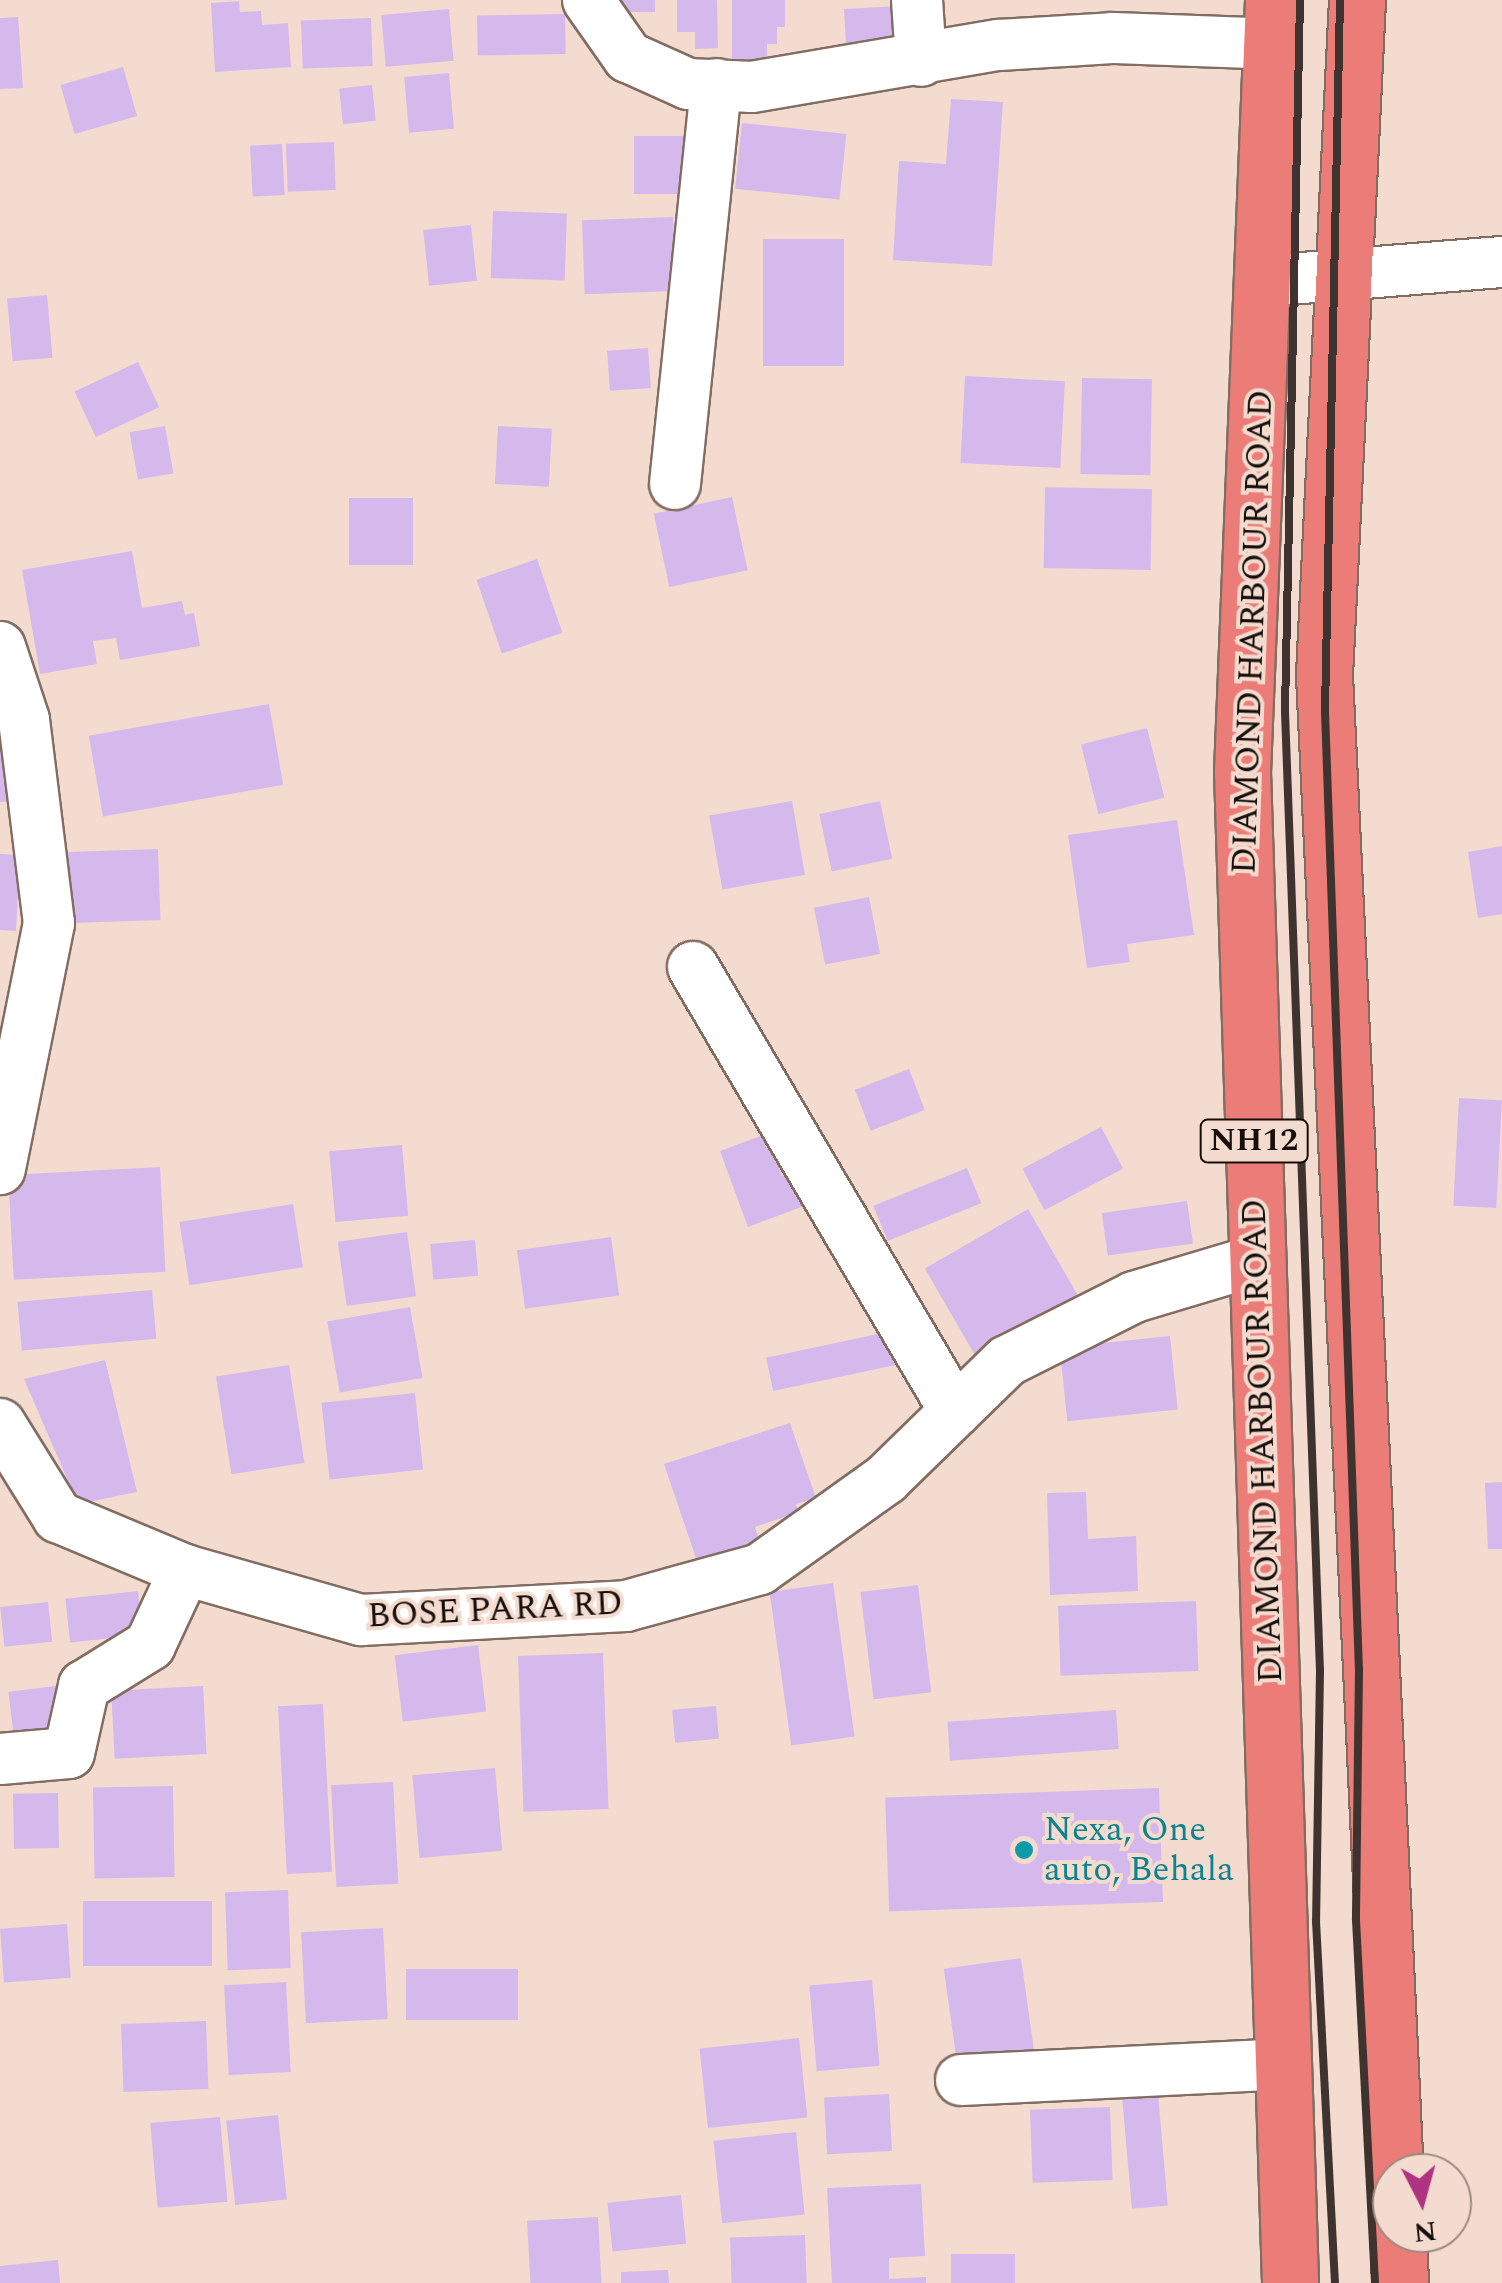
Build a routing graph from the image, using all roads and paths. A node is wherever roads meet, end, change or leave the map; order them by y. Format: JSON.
{"nodes":[{"id":1,"x":588,"y":0,"type":"edge"},
{"id":2,"x":917,"y":0,"type":"edge"},
{"id":3,"x":1357,"y":0,"type":"edge"},
{"id":4,"x":1274,"y":22,"type":"edge"},
{"id":5,"x":921,"y":61,"type":"junction"},
{"id":6,"x":716,"y":84,"type":"junction"},
{"id":7,"x":1502,"y":262,"type":"edge"},
{"id":8,"x":1343,"y":277,"type":"junction"},
{"id":9,"x":1265,"y":280,"type":"junction"},
{"id":10,"x":675,"y":484,"type":"dead end"},
{"id":11,"x":0,"y":647,"type":"edge"},
{"id":12,"x":692,"y":968,"type":"dead end"},
{"id":13,"x":0,"y":1169,"type":"edge"},
{"id":14,"x":1257,"y":1260,"type":"junction"},
{"id":15,"x":956,"y":1411,"type":"junction"},
{"id":16,"x":0,"y":1424,"type":"edge"},
{"id":17,"x":185,"y":1570,"type":"junction"},
{"id":18,"x":0,"y":1759,"type":"edge"},
{"id":19,"x":1283,"y":2064,"type":"junction"},
{"id":20,"x":961,"y":2080,"type":"dead end"},
{"id":21,"x":1394,"y":2153,"type":"edge"},
{"id":22,"x":1399,"y":2253,"type":"edge"},
{"id":23,"x":1290,"y":2283,"type":"edge"},
{"id":24,"x":1400,"y":2283,"type":"edge"}],
"edges":[{"from":1,"to":6,"type":"street"},
{"from":2,"to":5,"type":"street"},
{"from":3,"to":8,"type":"highway","name":"DIAMOND HARBOUR ROAD","number":"NH12"},
{"from":4,"to":5,"type":"street"},
{"from":4,"to":9,"type":"highway","name":"DIAMOND HARBOUR ROAD","number":"NH12"},
{"from":5,"to":6,"type":"street"},
{"from":6,"to":10,"type":"street"},
{"from":7,"to":8,"type":"street"},
{"from":8,"to":9,"type":"street"},
{"from":8,"to":21,"type":"highway","name":"DIAMOND HARBOUR ROAD","number":"NH12"},
{"from":9,"to":14,"type":"highway","name":"DIAMOND HARBOUR ROAD","number":"NH12"},
{"from":11,"to":13,"type":"street"},
{"from":12,"to":15,"type":"street"},
{"from":14,"to":15,"type":"street","name":"BOSE PARA RD"},
{"from":14,"to":19,"type":"highway","name":"DIAMOND HARBOUR ROAD","number":"NH12"},
{"from":15,"to":17,"type":"street","name":"BOSE PARA RD"},
{"from":16,"to":17,"type":"street","name":"BOSE PARA RD"},
{"from":17,"to":18,"type":"street"},
{"from":19,"to":20,"type":"street"},
{"from":19,"to":23,"type":"highway","name":"DIAMOND HARBOUR ROAD","number":"NH12"},
{"from":22,"to":24,"type":"highway"}]}
